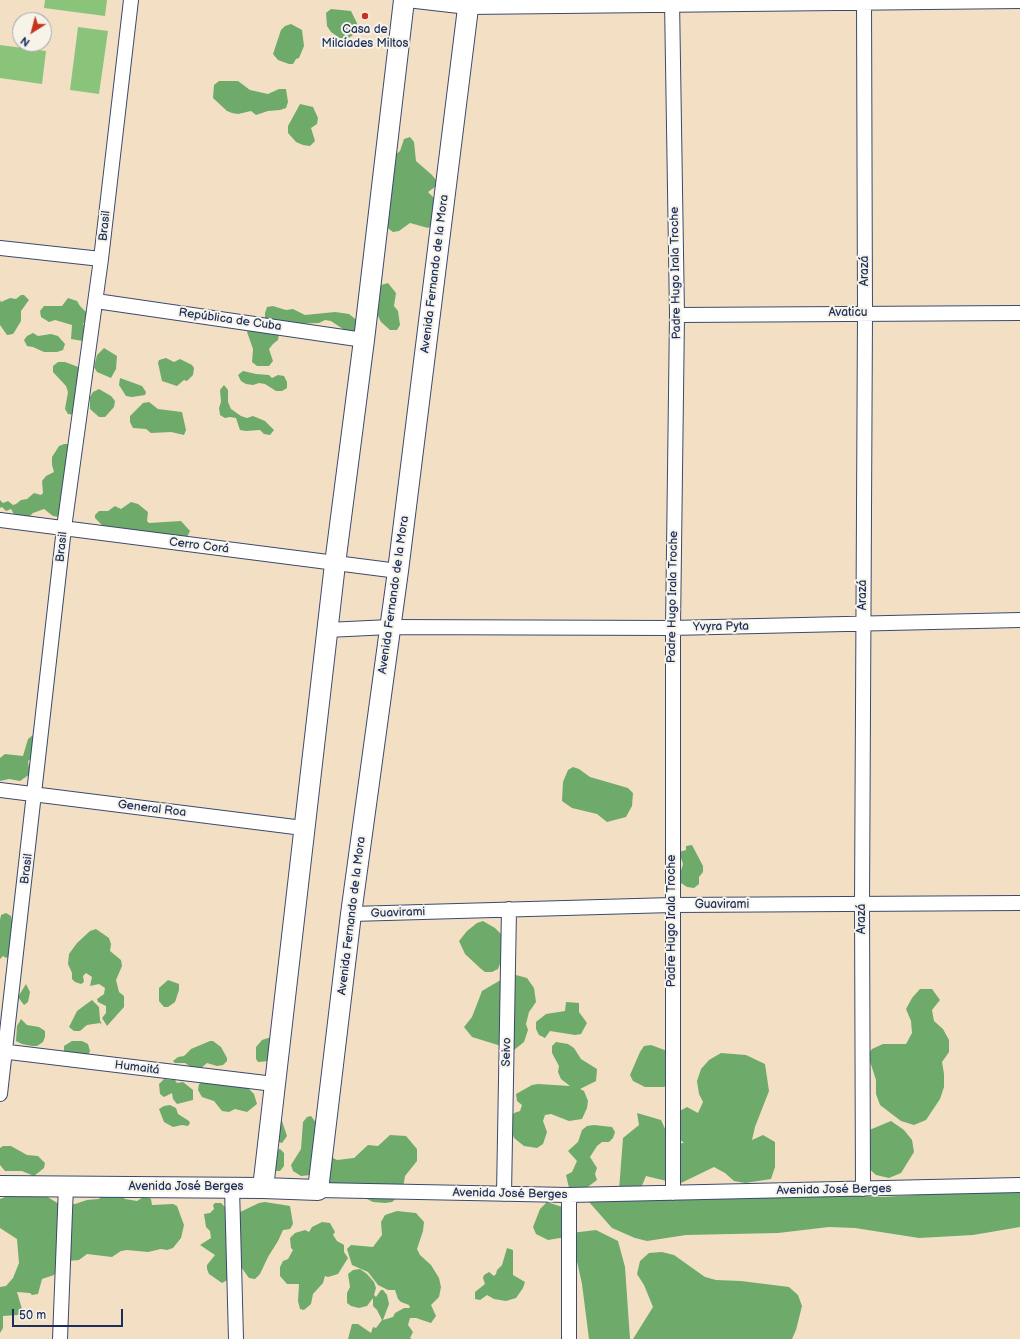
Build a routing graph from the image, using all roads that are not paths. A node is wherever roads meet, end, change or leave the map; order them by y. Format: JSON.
{"nodes":[{"id":1,"x":131,"y":0,"type":"edge"},
{"id":2,"x":404,"y":0,"type":"edge"},
{"id":3,"x":407,"y":0,"type":"edge"},
{"id":4,"x":864,"y":1,"type":"edge"},
{"id":5,"x":1020,"y":1,"type":"edge"},
{"id":6,"x":672,"y":2,"type":"edge"},
{"id":7,"x":469,"y":3,"type":"edge"},
{"id":8,"x":0,"y":248,"type":"edge"},
{"id":9,"x":101,"y":259,"type":"junction"},
{"id":10,"x":96,"y":301,"type":"junction"},
{"id":11,"x":865,"y":313,"type":"junction"},
{"id":12,"x":1020,"y":313,"type":"edge"},
{"id":13,"x":677,"y":315,"type":"junction"},
{"id":14,"x":364,"y":340,"type":"junction"},
{"id":15,"x":0,"y":520,"type":"edge"},
{"id":16,"x":64,"y":528,"type":"junction"},
{"id":17,"x":334,"y":564,"type":"junction"},
{"id":18,"x":398,"y":571,"type":"junction"},
{"id":19,"x":1020,"y":620,"type":"edge"},
{"id":20,"x":863,"y":625,"type":"junction"},
{"id":21,"x":390,"y":627,"type":"junction"},
{"id":22,"x":673,"y":628,"type":"junction"},
{"id":23,"x":327,"y":630,"type":"junction"},
{"id":24,"x":0,"y":790,"type":"edge"},
{"id":25,"x":35,"y":794,"type":"junction"},
{"id":26,"x":303,"y":828,"type":"junction"},
{"id":27,"x":1020,"y":903,"type":"edge"},
{"id":28,"x":862,"y":904,"type":"junction"},
{"id":29,"x":672,"y":905,"type":"junction"},
{"id":30,"x":509,"y":910,"type":"junction"},
{"id":31,"x":351,"y":914,"type":"junction"},
{"id":32,"x":2,"y":1052,"type":"edge"},
{"id":33,"x":274,"y":1084,"type":"junction"},
{"id":34,"x":0,"y":1094,"type":"edge"},
{"id":35,"x":1020,"y":1185,"type":"edge"},
{"id":36,"x":0,"y":1186,"type":"edge"},
{"id":37,"x":66,"y":1186,"type":"junction"},
{"id":38,"x":232,"y":1188,"type":"junction"},
{"id":39,"x":263,"y":1188,"type":"junction"},
{"id":40,"x":864,"y":1189,"type":"junction"},
{"id":41,"x":318,"y":1190,"type":"junction"},
{"id":42,"x":673,"y":1193,"type":"junction"},
{"id":43,"x":504,"y":1194,"type":"junction"},
{"id":44,"x":569,"y":1195,"type":"junction"},
{"id":45,"x":60,"y":1339,"type":"edge"},
{"id":46,"x":236,"y":1339,"type":"edge"},
{"id":47,"x":569,"y":1339,"type":"edge"}],
"edges":[{"from":1,"to":9,"type":"street","name":"Brasil"},
{"from":2,"to":14,"type":"main road"},
{"from":3,"to":7,"type":"street"},
{"from":4,"to":5,"type":"street"},
{"from":4,"to":6,"type":"street"},
{"from":4,"to":11,"type":"street","name":"Arazá"},
{"from":6,"to":7,"type":"street"},
{"from":6,"to":13,"type":"street","name":"Padre Hugo Irala Troche"},
{"from":7,"to":18,"type":"main road","name":"Avenida Fernando de la Mora"},
{"from":8,"to":9,"type":"street"},
{"from":9,"to":10,"type":"street","name":"Brasil"},
{"from":10,"to":14,"type":"street","name":"República de Cuba"},
{"from":10,"to":16,"type":"street","name":"Brasil"},
{"from":11,"to":12,"type":"street","name":"Avaticu"},
{"from":11,"to":13,"type":"street","name":"Avaticu"},
{"from":11,"to":20,"type":"street","name":"Arazá"},
{"from":13,"to":22,"type":"street","name":"Padre Hugo Irala Troche"},
{"from":14,"to":17,"type":"main road"},
{"from":15,"to":16,"type":"street","name":"Cerro Corá"},
{"from":16,"to":17,"type":"street","name":"Cerro Corá"},
{"from":16,"to":25,"type":"street","name":"Brasil"},
{"from":17,"to":18,"type":"street","name":"Cerro Corá"},
{"from":17,"to":23,"type":"main road"},
{"from":18,"to":21,"type":"main road","name":"Avenida Fernando de la Mora"},
{"from":19,"to":20,"type":"street","name":"Yvyra Pyta"},
{"from":20,"to":22,"type":"street","name":"Yvyra Pyta"},
{"from":20,"to":28,"type":"street","name":"Arazá"},
{"from":21,"to":22,"type":"street","name":"Yvyra Pyta"},
{"from":21,"to":23,"type":"street","name":"Yvyra Pyta"},
{"from":21,"to":31,"type":"main road","name":"Avenida Fernando de la Mora"},
{"from":22,"to":29,"type":"street","name":"Padre Hugo Irala Troche"},
{"from":23,"to":26,"type":"main road"},
{"from":24,"to":25,"type":"street","name":"General Roa"},
{"from":25,"to":26,"type":"street","name":"General Roa"},
{"from":25,"to":32,"type":"street","name":"Brasil"},
{"from":26,"to":33,"type":"main road"},
{"from":27,"to":28,"type":"street","name":"Guavirami"},
{"from":28,"to":29,"type":"street","name":"Guavirami"},
{"from":28,"to":40,"type":"street","name":"Arazá"},
{"from":29,"to":30,"type":"street","name":"Guavirami"},
{"from":29,"to":42,"type":"street","name":"Padre Hugo Irala Troche"},
{"from":30,"to":31,"type":"street","name":"Guavirami"},
{"from":30,"to":43,"type":"street","name":"Seivo"},
{"from":31,"to":41,"type":"main road","name":"Avenida Fernando de la Mora"},
{"from":32,"to":33,"type":"street","name":"Humaitá"},
{"from":32,"to":34,"type":"street","name":"Brasil"},
{"from":33,"to":39,"type":"main road"},
{"from":35,"to":40,"type":"street","name":"Avenida José Berges"},
{"from":36,"to":37,"type":"main road","name":"Avenida José Berges"},
{"from":37,"to":38,"type":"main road","name":"Avenida José Berges"},
{"from":37,"to":45,"type":"street"},
{"from":38,"to":39,"type":"main road","name":"Avenida José Berges"},
{"from":38,"to":46,"type":"street"},
{"from":39,"to":41,"type":"main road","name":"Avenida José Berges"},
{"from":40,"to":42,"type":"street","name":"Avenida José Berges"},
{"from":41,"to":43,"type":"street","name":"Avenida José Berges"},
{"from":42,"to":44,"type":"street","name":"Avenida José Berges"},
{"from":43,"to":44,"type":"street","name":"Avenida José Berges"},
{"from":44,"to":47,"type":"street"}]}
